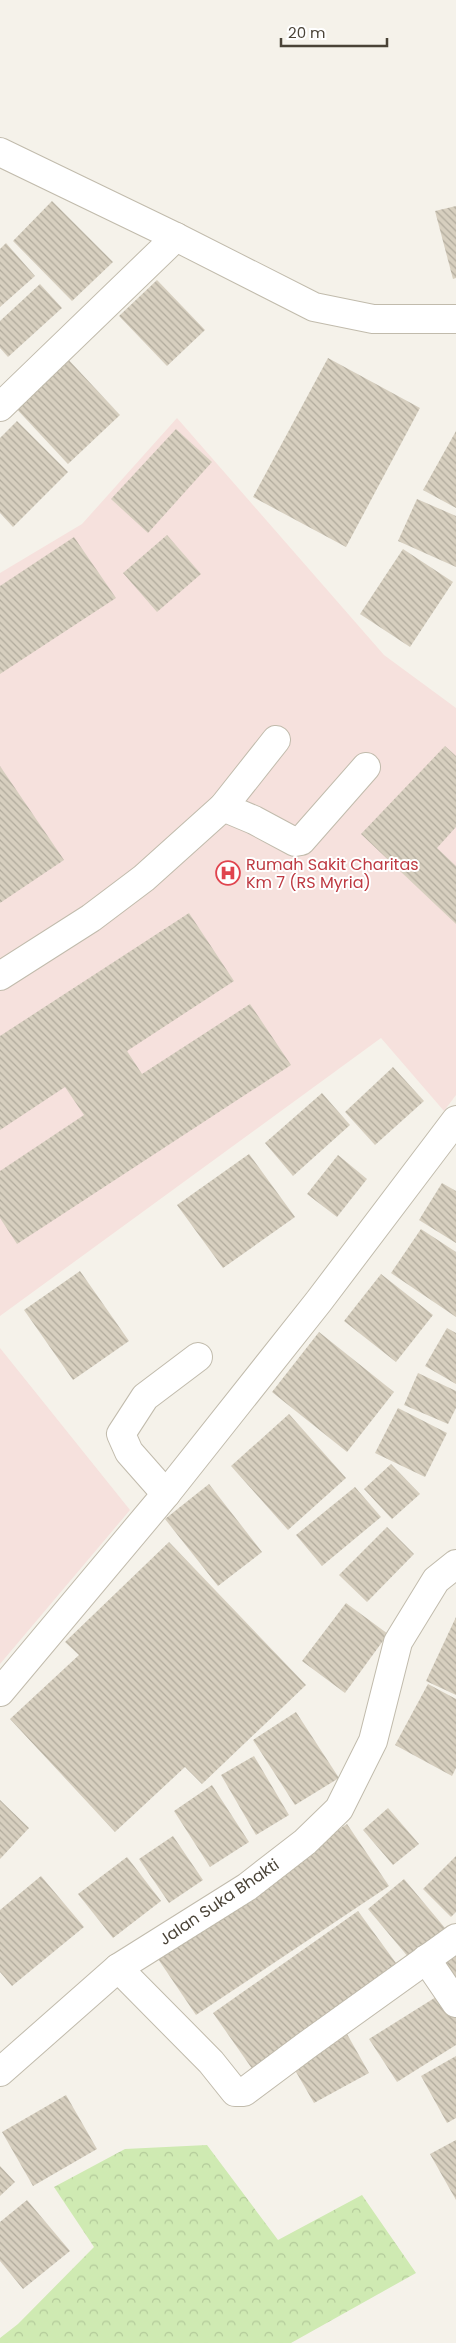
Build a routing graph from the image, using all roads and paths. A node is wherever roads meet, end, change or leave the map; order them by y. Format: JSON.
{"nodes":[{"id":1,"x":0,"y":152,"type":"edge"},
{"id":2,"x":176,"y":237,"type":"junction"},
{"id":3,"x":456,"y":319,"type":"edge"},
{"id":4,"x":0,"y":406,"type":"edge"},
{"id":5,"x":276,"y":740,"type":"dead end"},
{"id":6,"x":366,"y":767,"type":"dead end"},
{"id":7,"x":223,"y":808,"type":"junction"},
{"id":8,"x":0,"y":976,"type":"edge"},
{"id":9,"x":456,"y":1120,"type":"edge"},
{"id":10,"x":198,"y":1357,"type":"dead end"},
{"id":11,"x":166,"y":1494,"type":"junction"},
{"id":12,"x":456,"y":1564,"type":"edge"},
{"id":13,"x":0,"y":1692,"type":"edge"},
{"id":14,"x":456,"y":1938,"type":"edge"},
{"id":15,"x":426,"y":1959,"type":"junction"},
{"id":16,"x":118,"y":1968,"type":"junction"},
{"id":17,"x":456,"y":2003,"type":"edge"},
{"id":18,"x":0,"y":2072,"type":"edge"}],
"edges":[{"from":1,"to":2,"type":"street"},
{"from":2,"to":3,"type":"street"},
{"from":2,"to":4,"type":"street"},
{"from":5,"to":7,"type":"street"},
{"from":6,"to":7,"type":"street"},
{"from":7,"to":8,"type":"street"},
{"from":9,"to":11,"type":"street"},
{"from":10,"to":11,"type":"street"},
{"from":11,"to":13,"type":"street"},
{"from":12,"to":16,"type":"street","name":"Jalan Suka Bhakti"},
{"from":14,"to":15,"type":"street"},
{"from":15,"to":16,"type":"street"},
{"from":15,"to":17,"type":"street"},
{"from":16,"to":18,"type":"street","name":"Jalan Suka Bhakti"}]}
